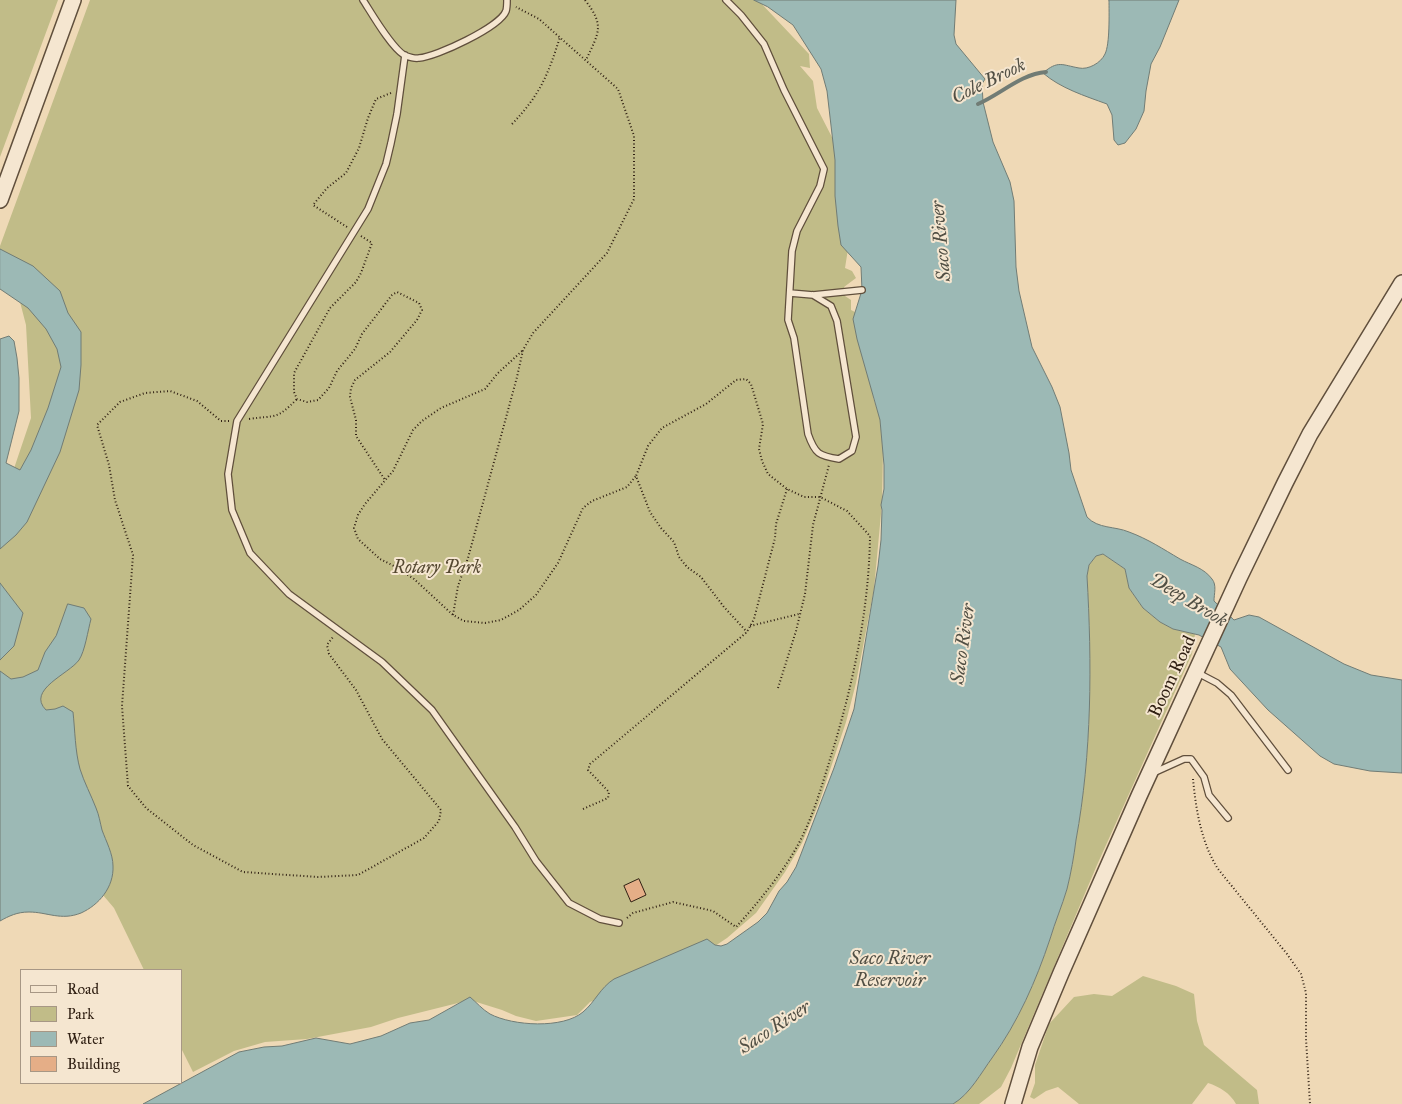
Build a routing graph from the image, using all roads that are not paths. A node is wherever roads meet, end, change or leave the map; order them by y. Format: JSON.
{"nodes":[{"id":1,"x":74,"y":0,"type":"edge"},
{"id":2,"x":363,"y":0,"type":"edge"},
{"id":3,"x":726,"y":0,"type":"edge"},
{"id":4,"x":507,"y":3,"type":"edge"},
{"id":5,"x":405,"y":55,"type":"junction"},
{"id":6,"x":0,"y":200,"type":"edge"},
{"id":7,"x":1402,"y":283,"type":"edge"},
{"id":8,"x":862,"y":290,"type":"dead end"},
{"id":9,"x":790,"y":293,"type":"junction"},
{"id":10,"x":813,"y":295,"type":"junction"},
{"id":11,"x":1197,"y":669,"type":"junction"},
{"id":12,"x":1288,"y":770,"type":"dead end"},
{"id":13,"x":1148,"y":774,"type":"junction"},
{"id":14,"x":1228,"y":818,"type":"dead end"},
{"id":15,"x":619,"y":924,"type":"road end"},
{"id":16,"x":1013,"y":1104,"type":"edge"}],
"edges":[{"from":1,"to":6,"type":"street"},
{"from":2,"to":5,"type":"lane"},
{"from":3,"to":9,"type":"lane"},
{"from":4,"to":5,"type":"lane"},
{"from":5,"to":15,"type":"lane"},
{"from":7,"to":11,"type":"street","name":"Boom Road"},
{"from":8,"to":10,"type":"lane"},
{"from":9,"to":10,"type":"lane"},
{"from":9,"to":10,"type":"lane"},
{"from":11,"to":12,"type":"lane"},
{"from":11,"to":13,"type":"street","name":"Boom Road"},
{"from":13,"to":14,"type":"lane"},
{"from":13,"to":16,"type":"street","name":"Boom Road"}]}
